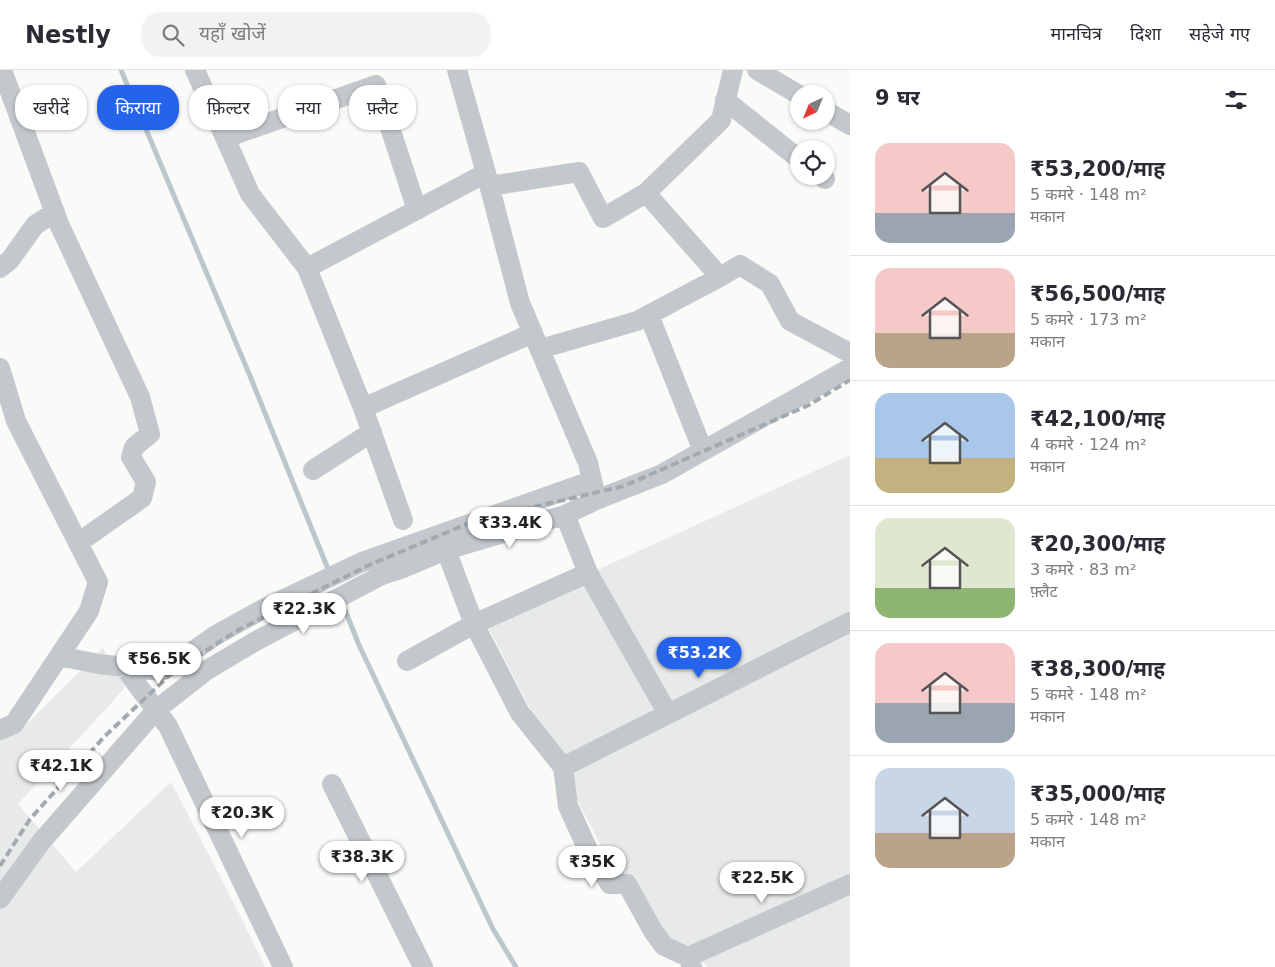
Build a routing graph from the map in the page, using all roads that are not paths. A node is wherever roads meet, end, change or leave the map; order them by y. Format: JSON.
{"nodes":[{"id":1,"x":2,"y":70,"type":"edge"},
{"id":2,"x":195,"y":70,"type":"edge"},
{"id":3,"x":457,"y":70,"type":"edge"},
{"id":4,"x":733,"y":70,"type":"edge"},
{"id":5,"x":757,"y":70,"type":"edge"},
{"id":6,"x":790,"y":90,"type":"edge"},
{"id":7,"x":726,"y":100,"type":"junction"},
{"id":8,"x":835,"y":116,"type":"edge"},
{"id":9,"x":850,"y":125,"type":"edge"},
{"id":10,"x":225,"y":138,"type":"junction"},
{"id":11,"x":790,"y":151,"type":"edge"},
{"id":12,"x":488,"y":179,"type":"junction"},
{"id":13,"x":646,"y":193,"type":"junction"},
{"id":14,"x":417,"y":210,"type":"junction"},
{"id":15,"x":55,"y":212,"type":"junction"},
{"id":16,"x":0,"y":268,"type":"edge"},
{"id":17,"x":308,"y":268,"type":"junction"},
{"id":18,"x":720,"y":277,"type":"junction"},
{"id":19,"x":649,"y":315,"type":"junction"},
{"id":20,"x":537,"y":341,"type":"junction"},
{"id":21,"x":850,"y":353,"type":"edge"},
{"id":22,"x":0,"y":368,"type":"edge"},
{"id":23,"x":850,"y":368,"type":"edge"},
{"id":24,"x":363,"y":408,"type":"junction"},
{"id":25,"x":372,"y":432,"type":"junction"},
{"id":26,"x":703,"y":451,"type":"junction"},
{"id":27,"x":313,"y":470,"type":"dead end"},
{"id":28,"x":592,"y":481,"type":"junction"},
{"id":29,"x":596,"y":500,"type":"junction"},
{"id":30,"x":565,"y":515,"type":"junction"},
{"id":31,"x":403,"y":520,"type":"dead end"},
{"id":32,"x":78,"y":543,"type":"junction"},
{"id":33,"x":446,"y":550,"type":"junction"},
{"id":34,"x":588,"y":573,"type":"junction"},
{"id":35,"x":850,"y":622,"type":"edge"},
{"id":36,"x":474,"y":624,"type":"junction"},
{"id":37,"x":59,"y":656,"type":"junction"},
{"id":38,"x":407,"y":661,"type":"dead end"},
{"id":39,"x":123,"y":666,"type":"junction"},
{"id":40,"x":156,"y":710,"type":"junction"},
{"id":41,"x":668,"y":714,"type":"junction"},
{"id":42,"x":0,"y":730,"type":"edge"},
{"id":43,"x":563,"y":767,"type":"junction"},
{"id":44,"x":332,"y":784,"type":"dead end"},
{"id":45,"x":850,"y":884,"type":"edge"},
{"id":46,"x":0,"y":899,"type":"edge"},
{"id":47,"x":690,"y":962,"type":"edge"},
{"id":48,"x":283,"y":967,"type":"edge"},
{"id":49,"x":423,"y":967,"type":"edge"}],
"edges":[{"from":1,"to":15,"type":"street"},
{"from":2,"to":10,"type":"street"},
{"from":3,"to":12,"type":"street"},
{"from":4,"to":7,"type":"street"},
{"from":5,"to":6,"type":"street"},
{"from":7,"to":11,"type":"street"},
{"from":7,"to":13,"type":"street"},
{"from":8,"to":9,"type":"street"},
{"from":10,"to":14,"type":"street"},
{"from":10,"to":17,"type":"street"},
{"from":12,"to":13,"type":"street"},
{"from":12,"to":14,"type":"street"},
{"from":12,"to":20,"type":"street"},
{"from":13,"to":18,"type":"street"},
{"from":14,"to":17,"type":"street"},
{"from":15,"to":16,"type":"street"},
{"from":15,"to":32,"type":"street"},
{"from":17,"to":24,"type":"street"},
{"from":18,"to":19,"type":"street"},
{"from":18,"to":21,"type":"street"},
{"from":19,"to":20,"type":"street"},
{"from":19,"to":26,"type":"street"},
{"from":20,"to":24,"type":"street"},
{"from":20,"to":28,"type":"street"},
{"from":22,"to":32,"type":"street"},
{"from":23,"to":26,"type":"street"},
{"from":24,"to":25,"type":"street"},
{"from":25,"to":27,"type":"street"},
{"from":25,"to":31,"type":"street"},
{"from":26,"to":29,"type":"street"},
{"from":28,"to":29,"type":"street"},
{"from":28,"to":39,"type":"street"},
{"from":29,"to":30,"type":"street"},
{"from":30,"to":33,"type":"street"},
{"from":30,"to":34,"type":"street"},
{"from":32,"to":37,"type":"street"},
{"from":33,"to":36,"type":"street"},
{"from":33,"to":40,"type":"street"},
{"from":34,"to":36,"type":"street"},
{"from":34,"to":41,"type":"street"},
{"from":35,"to":41,"type":"street"},
{"from":36,"to":38,"type":"street"},
{"from":36,"to":43,"type":"street"},
{"from":37,"to":39,"type":"street"},
{"from":37,"to":42,"type":"street"},
{"from":39,"to":40,"type":"street"},
{"from":40,"to":46,"type":"street"},
{"from":40,"to":48,"type":"street"},
{"from":41,"to":43,"type":"street"},
{"from":43,"to":47,"type":"street"},
{"from":44,"to":49,"type":"street"},
{"from":45,"to":47,"type":"street"}]}
